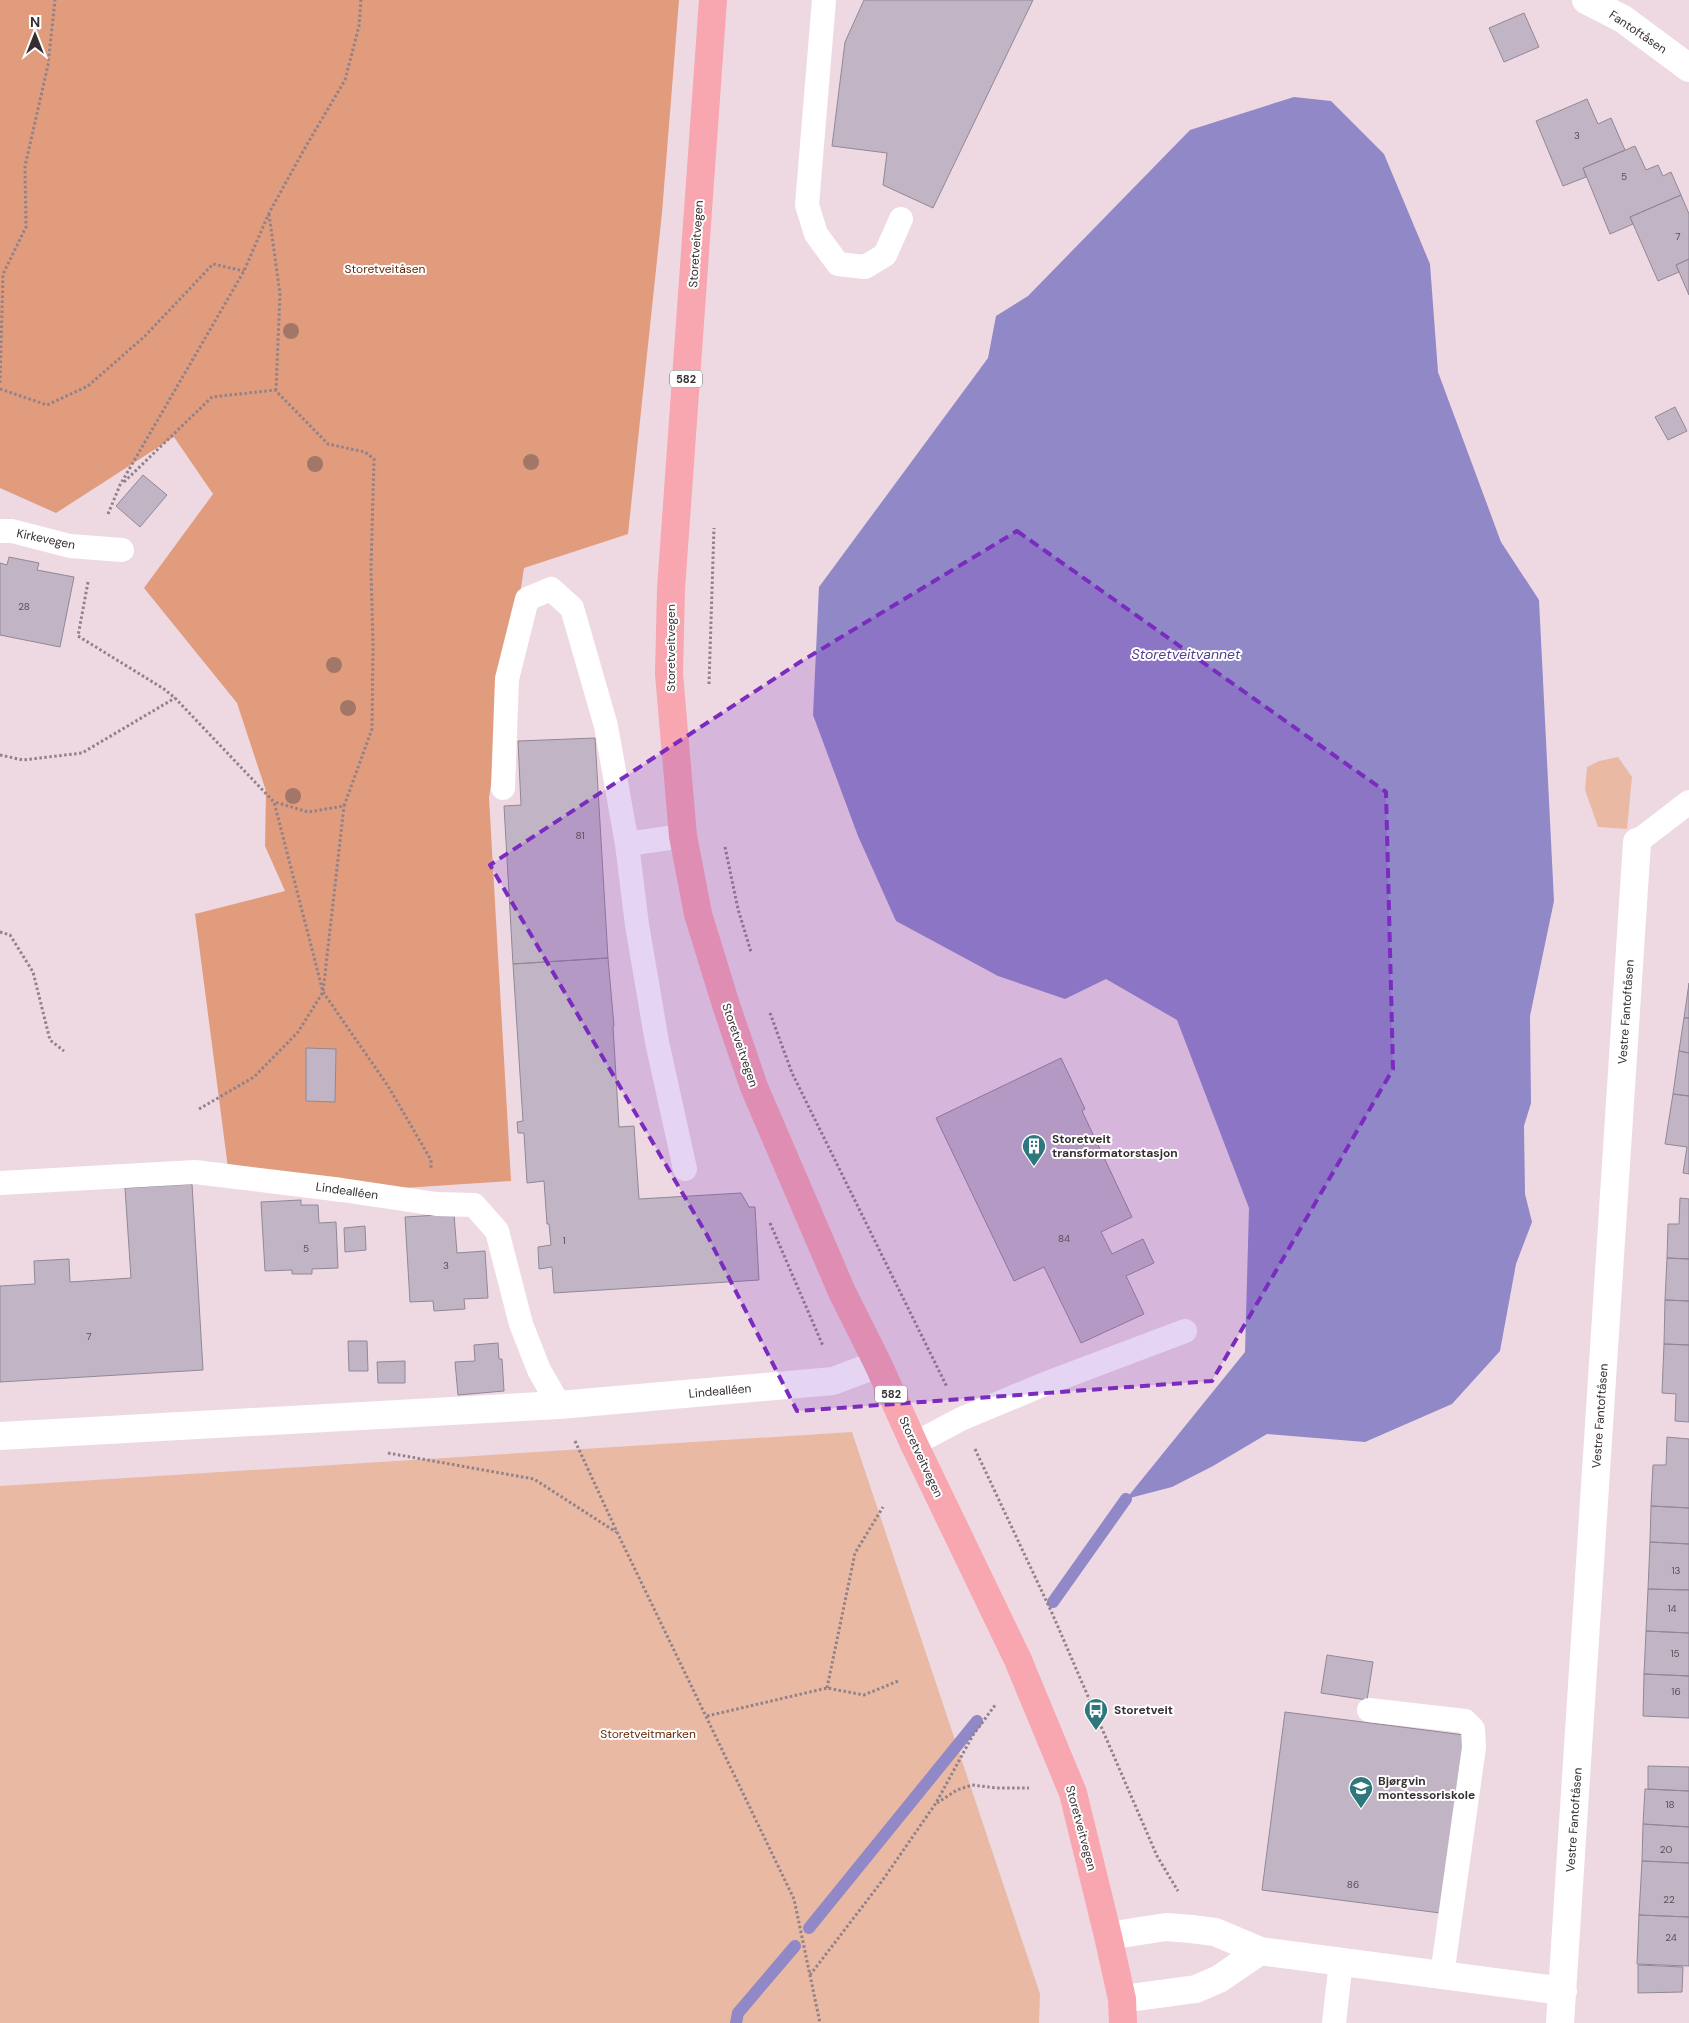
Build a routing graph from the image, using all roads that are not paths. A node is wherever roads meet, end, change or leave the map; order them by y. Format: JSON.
{"nodes":[{"id":1,"x":713,"y":0,"type":"edge"},
{"id":2,"x":824,"y":0,"type":"edge"},
{"id":3,"x":1586,"y":0,"type":"edge"},
{"id":4,"x":1627,"y":10,"type":"edge"},
{"id":5,"x":1689,"y":68,"type":"edge"},
{"id":6,"x":902,"y":219,"type":"dead end"},
{"id":7,"x":0,"y":532,"type":"edge"},
{"id":8,"x":122,"y":550,"type":"dead end"},
{"id":9,"x":503,"y":788,"type":"dead end"},
{"id":10,"x":1689,"y":802,"type":"edge"},
{"id":11,"x":683,"y":836,"type":"junction"},
{"id":12,"x":1637,"y":842,"type":"joint"},
{"id":13,"x":627,"y":844,"type":"junction"},
{"id":14,"x":685,"y":1169,"type":"dead end"},
{"id":15,"x":0,"y":1184,"type":"edge"},
{"id":16,"x":1185,"y":1330,"type":"dead end"},
{"id":17,"x":878,"y":1364,"type":"junction"},
{"id":18,"x":559,"y":1405,"type":"junction"},
{"id":19,"x":0,"y":1436,"type":"edge"},
{"id":20,"x":914,"y":1444,"type":"junction"},
{"id":21,"x":1369,"y":1710,"type":"dead end"},
{"id":22,"x":1108,"y":1936,"type":"junction"},
{"id":23,"x":1260,"y":1951,"type":"junction"},
{"id":24,"x":1341,"y":1961,"type":"junction"},
{"id":25,"x":1442,"y":1975,"type":"junction"},
{"id":26,"x":1563,"y":1991,"type":"junction"},
{"id":27,"x":1122,"y":2011,"type":"edge"},
{"id":28,"x":1334,"y":2023,"type":"edge"},
{"id":29,"x":1560,"y":2023,"type":"edge"}],
"edges":[{"from":1,"to":11,"type":"main road","name":"Storetveitvegen","number":"582"},
{"from":2,"to":6,"type":"lane"},
{"from":3,"to":4,"type":"street","name":"Fantoftåsen"},
{"from":4,"to":5,"type":"street","name":"Fantoftåsen"},
{"from":7,"to":8,"type":"lane","name":"Kirkevegen"},
{"from":9,"to":13,"type":"lane"},
{"from":10,"to":12,"type":"lane"},
{"from":11,"to":13,"type":"lane"},
{"from":11,"to":17,"type":"main road","name":"Storetveitvegen","number":"582"},
{"from":12,"to":26,"type":"street","name":"Vestre Fantoftåsen"},
{"from":13,"to":14,"type":"lane"},
{"from":15,"to":18,"type":"lane","name":"Lindealléen"},
{"from":16,"to":20,"type":"lane"},
{"from":17,"to":18,"type":"street","name":"Lindealléen"},
{"from":17,"to":20,"type":"main road","name":"Storetveitvegen","number":"582"},
{"from":18,"to":19,"type":"street","name":"Lindealléen"},
{"from":20,"to":22,"type":"main road","name":"Storetveitvegen","number":"582"},
{"from":21,"to":25,"type":"lane"},
{"from":22,"to":23,"type":"street"},
{"from":22,"to":27,"type":"main road","name":"Storetveitvegen","number":"582"},
{"from":23,"to":24,"type":"street"},
{"from":23,"to":27,"type":"street"},
{"from":24,"to":25,"type":"street"},
{"from":24,"to":28,"type":"lane"},
{"from":25,"to":26,"type":"street"},
{"from":26,"to":29,"type":"street","name":"Vestre Fantoftåsen"}]}
